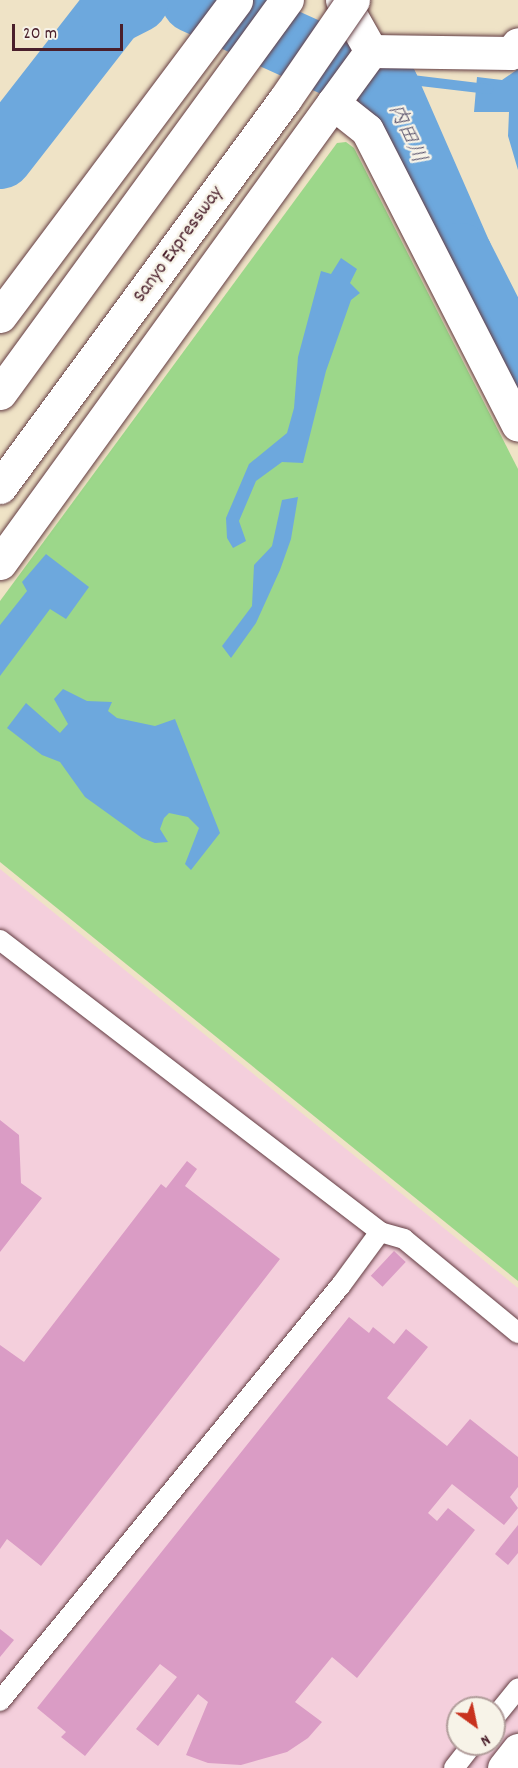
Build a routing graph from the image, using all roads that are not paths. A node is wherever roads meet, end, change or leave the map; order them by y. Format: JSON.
{"nodes":[{"id":1,"x":287,"y":0,"type":"edge"},
{"id":2,"x":342,"y":0,"type":"edge"},
{"id":3,"x":353,"y":0,"type":"edge"},
{"id":4,"x":232,"y":5,"type":"edge"},
{"id":5,"x":516,"y":49,"type":"edge"},
{"id":6,"x":354,"y":75,"type":"junction"},
{"id":7,"x":0,"y":316,"type":"edge"},
{"id":8,"x":0,"y":393,"type":"edge"},
{"id":9,"x":518,"y":425,"type":"edge"},
{"id":10,"x":0,"y":487,"type":"edge"},
{"id":11,"x":0,"y":563,"type":"edge"},
{"id":12,"x":0,"y":940,"type":"edge"},
{"id":13,"x":380,"y":1232,"type":"junction"},
{"id":14,"x":518,"y":1333,"type":"edge"},
{"id":15,"x":518,"y":1688,"type":"edge"},
{"id":16,"x":0,"y":1701,"type":"edge"},
{"id":17,"x":506,"y":1703,"type":"edge"},
{"id":18,"x":518,"y":1750,"type":"edge"},
{"id":19,"x":464,"y":1756,"type":"edge"},
{"id":20,"x":454,"y":1768,"type":"edge"},
{"id":21,"x":504,"y":1768,"type":"edge"}],
"edges":[{"from":1,"to":8,"type":"main road"},
{"from":2,"to":6,"type":"main road"},
{"from":3,"to":10,"type":"main road","name":"Sanyo Expressway","bridge":true},
{"from":4,"to":7,"type":"main road"},
{"from":5,"to":6,"type":"main road"},
{"from":6,"to":9,"type":"main road"},
{"from":6,"to":11,"type":"main road"},
{"from":12,"to":13,"type":"lane"},
{"from":13,"to":14,"type":"lane"},
{"from":13,"to":16,"type":"lane"},
{"from":15,"to":17,"type":"lane"},
{"from":18,"to":21,"type":"main road"},
{"from":19,"to":20,"type":"lane"}]}
